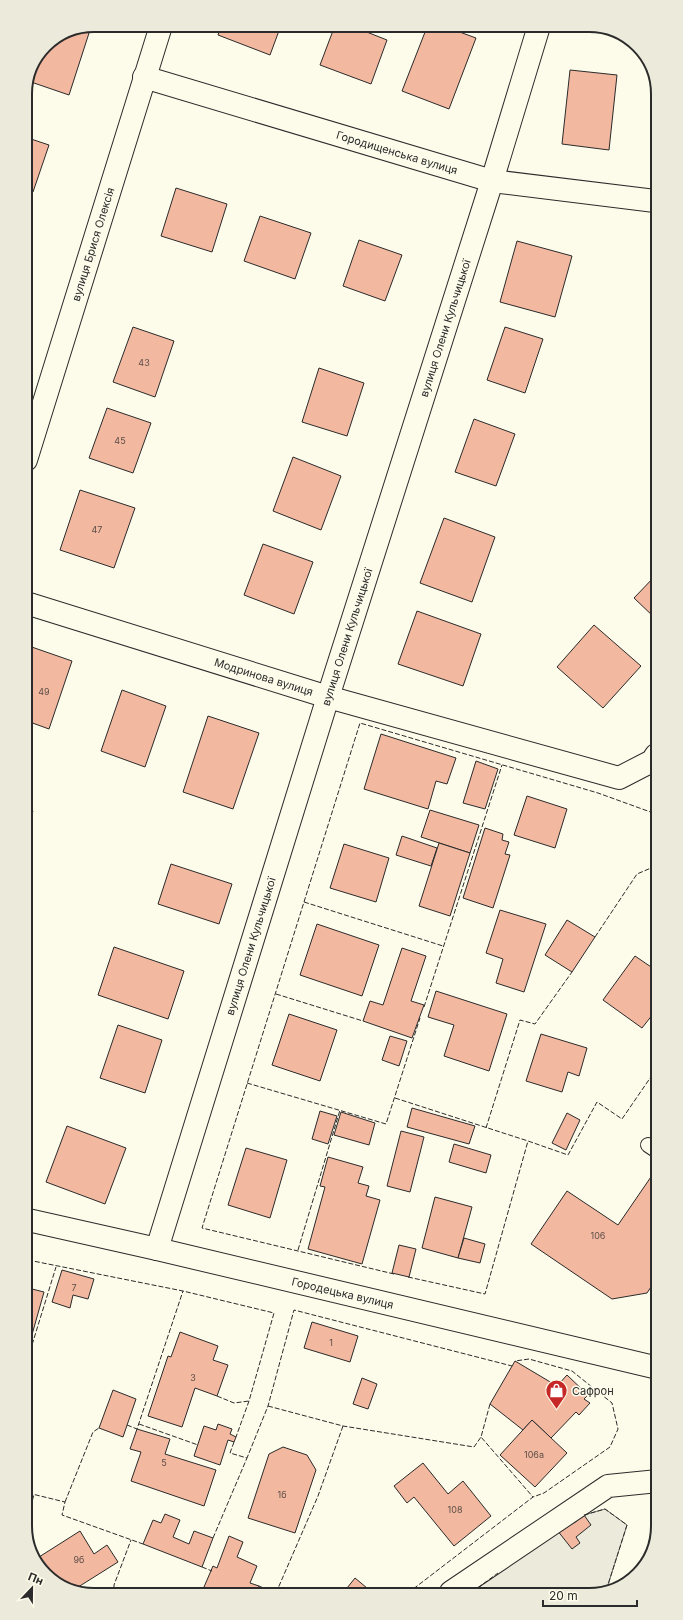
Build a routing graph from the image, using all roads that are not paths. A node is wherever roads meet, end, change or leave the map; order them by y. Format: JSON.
{"nodes":[{"id":1,"x":159,"y":32,"type":"edge"},
{"id":2,"x":537,"y":32,"type":"edge"},
{"id":3,"x":144,"y":77,"type":"junction"},
{"id":4,"x":492,"y":181,"type":"junction"},
{"id":5,"x":651,"y":201,"type":"edge"},
{"id":6,"x":32,"y":441,"type":"edge"},
{"id":7,"x":32,"y":605,"type":"edge"},
{"id":8,"x":328,"y":697,"type":"junction"},
{"id":9,"x":651,"y":762,"type":"edge"},
{"id":10,"x":32,"y":1221,"type":"edge"},
{"id":11,"x":157,"y":1249,"type":"junction"},
{"id":12,"x":651,"y":1366,"type":"edge"},
{"id":13,"x":651,"y":1482,"type":"edge"},
{"id":14,"x":457,"y":1588,"type":"edge"}],
"edges":[{"from":1,"to":3,"type":"street","name":"вулиця Брися Олексія"},
{"from":2,"to":4,"type":"street","name":"вулиця Олени Кульчицької"},
{"from":3,"to":4,"type":"street","name":"Городищенська вулиця"},
{"from":3,"to":6,"type":"street","name":"вулиця Брися Олексія"},
{"from":4,"to":5,"type":"street","name":"Городищенська вулиця"},
{"from":4,"to":8,"type":"street","name":"вулиця Олени Кульчицької"},
{"from":7,"to":8,"type":"street","name":"Модринова вулиця"},
{"from":8,"to":9,"type":"street","name":"Модринова вулиця"},
{"from":8,"to":11,"type":"street","name":"вулиця Олени Кульчицької"},
{"from":10,"to":11,"type":"street","name":"Городецька вулиця"},
{"from":11,"to":12,"type":"street","name":"Городецька вулиця"},
{"from":13,"to":14,"type":"street"}]}
